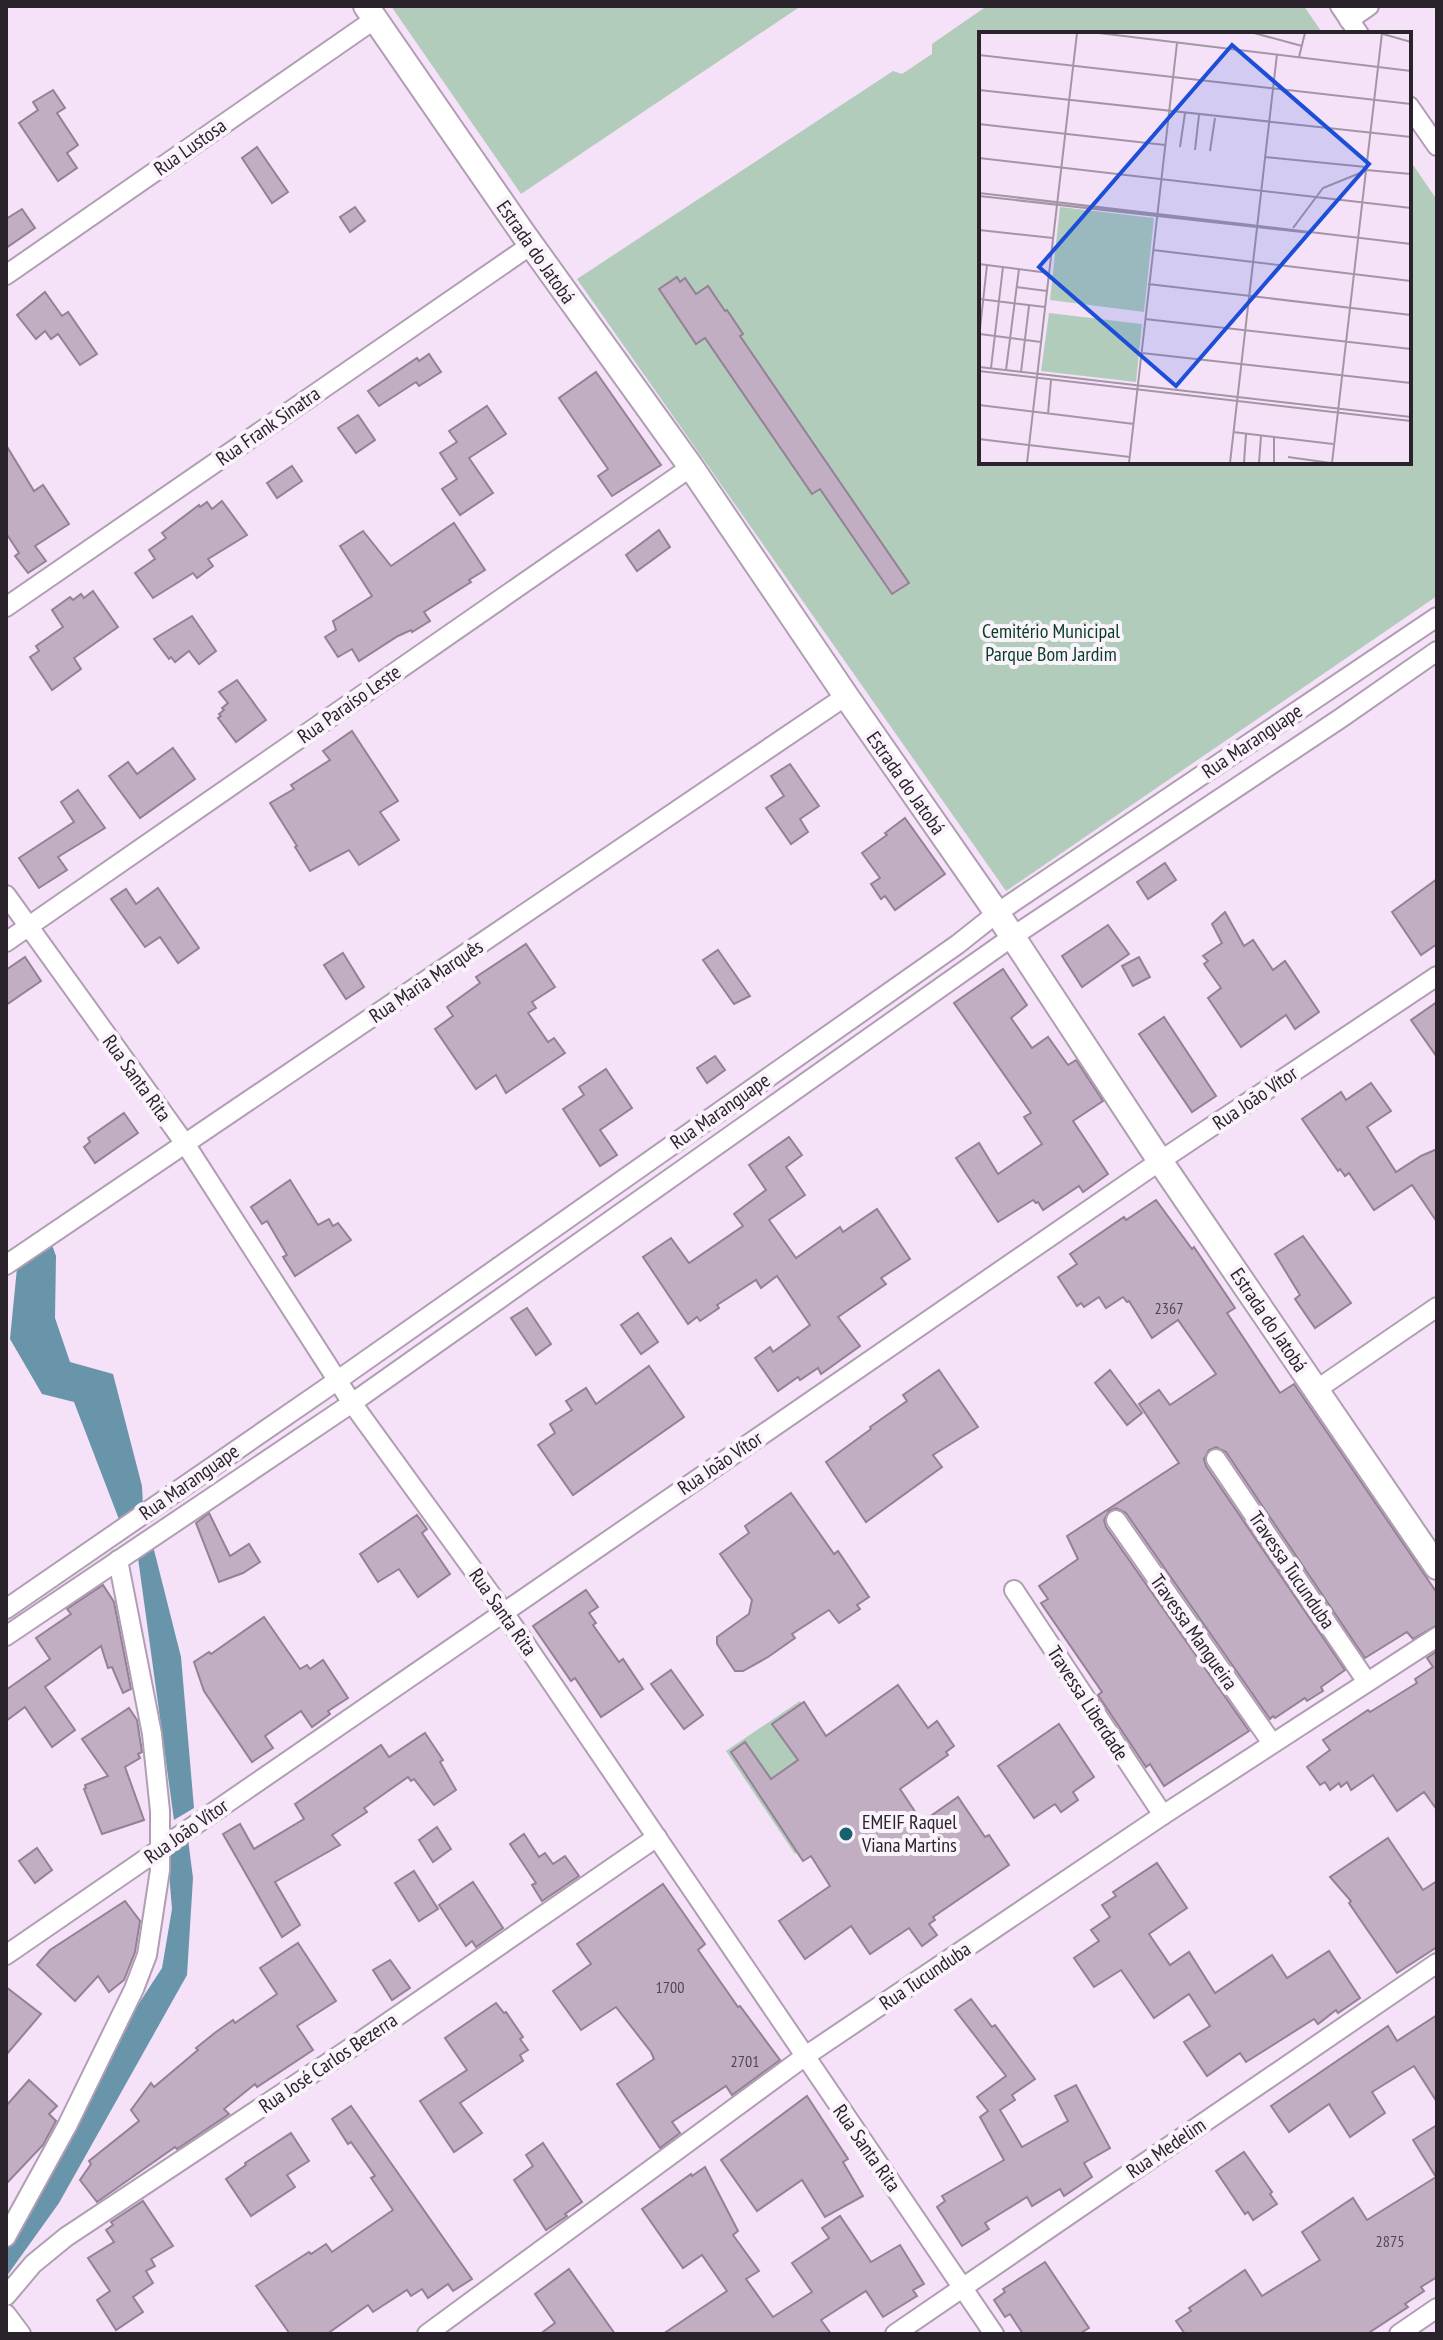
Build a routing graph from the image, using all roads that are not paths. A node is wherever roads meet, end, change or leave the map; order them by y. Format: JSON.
{"nodes":[{"id":1,"x":1369,"y":6,"type":"edge"},
{"id":2,"x":370,"y":13,"type":"edge"},
{"id":3,"x":1349,"y":20,"type":"edge"},
{"id":4,"x":1411,"y":109,"type":"edge"},
{"id":5,"x":1437,"y":146,"type":"edge"},
{"id":6,"x":531,"y":245,"type":"junction"},
{"id":7,"x":6,"y":275,"type":"edge"},
{"id":8,"x":691,"y":467,"type":"junction"},
{"id":9,"x":6,"y":607,"type":"edge"},
{"id":10,"x":1437,"y":617,"type":"edge"},
{"id":11,"x":1437,"y":651,"type":"edge"},
{"id":12,"x":846,"y":696,"type":"junction"},
{"id":13,"x":6,"y":895,"type":"edge"},
{"id":14,"x":997,"y":913,"type":"junction"},
{"id":15,"x":28,"y":927,"type":"junction"},
{"id":16,"x":1012,"y":937,"type":"junction"},
{"id":17,"x":6,"y":942,"type":"edge"},
{"id":18,"x":1437,"y":976,"type":"edge"},
{"id":19,"x":186,"y":1145,"type":"junction"},
{"id":20,"x":1160,"y":1161,"type":"junction"},
{"id":21,"x":6,"y":1265,"type":"edge"},
{"id":22,"x":1437,"y":1307,"type":"edge"},
{"id":23,"x":338,"y":1380,"type":"junction"},
{"id":24,"x":1316,"y":1390,"type":"junction"},
{"id":25,"x":352,"y":1403,"type":"junction"},
{"id":26,"x":1216,"y":1459,"type":"dead end"},
{"id":27,"x":1116,"y":1520,"type":"dead end"},
{"id":28,"x":118,"y":1560,"type":"junction"},
{"id":29,"x":1437,"y":1567,"type":"edge"},
{"id":30,"x":1014,"y":1590,"type":"dead end"},
{"id":31,"x":6,"y":1609,"type":"edge"},
{"id":32,"x":503,"y":1611,"type":"junction"},
{"id":33,"x":6,"y":1636,"type":"edge"},
{"id":34,"x":1437,"y":1637,"type":"edge"},
{"id":35,"x":1367,"y":1682,"type":"junction"},
{"id":36,"x":1272,"y":1743,"type":"junction"},
{"id":37,"x":1163,"y":1815,"type":"junction"},
{"id":38,"x":657,"y":1837,"type":"junction"},
{"id":39,"x":158,"y":1850,"type":"junction"},
{"id":40,"x":6,"y":1955,"type":"edge"},
{"id":41,"x":1437,"y":1963,"type":"edge"},
{"id":42,"x":804,"y":2057,"type":"junction"},
{"id":43,"x":6,"y":2237,"type":"edge"},
{"id":44,"x":962,"y":2287,"type":"junction"},
{"id":45,"x":6,"y":2296,"type":"edge"},
{"id":46,"x":1437,"y":2308,"type":"edge"},
{"id":47,"x":6,"y":2314,"type":"edge"},
{"id":48,"x":21,"y":2334,"type":"edge"},
{"id":49,"x":427,"y":2334,"type":"edge"},
{"id":50,"x":895,"y":2334,"type":"edge"},
{"id":51,"x":994,"y":2334,"type":"edge"},
{"id":52,"x":1399,"y":2334,"type":"edge"}],
"edges":[{"from":1,"to":3,"type":"street"},
{"from":2,"to":6,"type":"street","name":"Estrada do Jatobá"},
{"from":2,"to":7,"type":"street","name":"Rua Lustosa"},
{"from":4,"to":5,"type":"street"},
{"from":6,"to":8,"type":"street","name":"Estrada do Jatobá"},
{"from":6,"to":9,"type":"street","name":"Rua Frank Sinatra"},
{"from":8,"to":12,"type":"street","name":"Estrada do Jatobá"},
{"from":8,"to":15,"type":"street","name":"Rua Paraíso Leste"},
{"from":10,"to":14,"type":"street","name":"Rua Maranguape"},
{"from":11,"to":16,"type":"street","name":"Rua Maranguape"},
{"from":12,"to":14,"type":"street","name":"Estrada do Jatobá"},
{"from":12,"to":19,"type":"street","name":"Rua Maria Marquês"},
{"from":13,"to":15,"type":"street","name":"Rua Santa Rita"},
{"from":14,"to":16,"type":"street","name":"Estrada do Jatobá"},
{"from":14,"to":23,"type":"street","name":"Rua Maranguape"},
{"from":15,"to":17,"type":"street","name":"Rua Paraíso Leste"},
{"from":15,"to":19,"type":"street","name":"Rua Santa Rita"},
{"from":16,"to":20,"type":"street","name":"Estrada do Jatobá"},
{"from":16,"to":25,"type":"street","name":"Rua Maranguape"},
{"from":18,"to":20,"type":"street","name":"Rua João Vítor"},
{"from":19,"to":21,"type":"street","name":"Rua Maria Marquês"},
{"from":19,"to":23,"type":"street","name":"Rua Santa Rita"},
{"from":20,"to":24,"type":"street","name":"Estrada do Jatobá"},
{"from":20,"to":32,"type":"street","name":"Rua João Vítor"},
{"from":22,"to":24,"type":"street"},
{"from":23,"to":25,"type":"street","name":"Rua Santa Rita"},
{"from":23,"to":31,"type":"street","name":"Rua Maranguape"},
{"from":24,"to":29,"type":"street","name":"Estrada do Jatobá"},
{"from":25,"to":28,"type":"street","name":"Rua Maranguape"},
{"from":25,"to":32,"type":"street","name":"Rua Santa Rita"},
{"from":26,"to":35,"type":"street","name":"Travessa Tucunduba"},
{"from":27,"to":36,"type":"street","name":"Travessa Mangueira"},
{"from":28,"to":33,"type":"street","name":"Rua Maranguape"},
{"from":28,"to":39,"type":"street"},
{"from":30,"to":37,"type":"street","name":"Travessa Liberdade"},
{"from":32,"to":38,"type":"street","name":"Rua Santa Rita"},
{"from":32,"to":39,"type":"street","name":"Rua João Vítor"},
{"from":34,"to":35,"type":"street","name":"Rua Tucunduba"},
{"from":35,"to":36,"type":"street","name":"Rua Tucunduba"},
{"from":36,"to":37,"type":"street","name":"Rua Tucunduba"},
{"from":37,"to":42,"type":"street","name":"Rua Tucunduba"},
{"from":38,"to":42,"type":"street","name":"Rua Santa Rita"},
{"from":38,"to":45,"type":"street","name":"Rua José Carlos Bezerra"},
{"from":39,"to":40,"type":"street","name":"Rua João Vítor"},
{"from":39,"to":43,"type":"street"},
{"from":41,"to":44,"type":"street","name":"Rua Medelim"},
{"from":42,"to":44,"type":"street","name":"Rua Santa Rita"},
{"from":42,"to":49,"type":"street","name":"Rua Tucunduba"},
{"from":44,"to":50,"type":"street","name":"Rua Medelim"},
{"from":44,"to":51,"type":"street","name":"Rua Santa Rita"},
{"from":46,"to":52,"type":"street"},
{"from":47,"to":48,"type":"street"}]}
